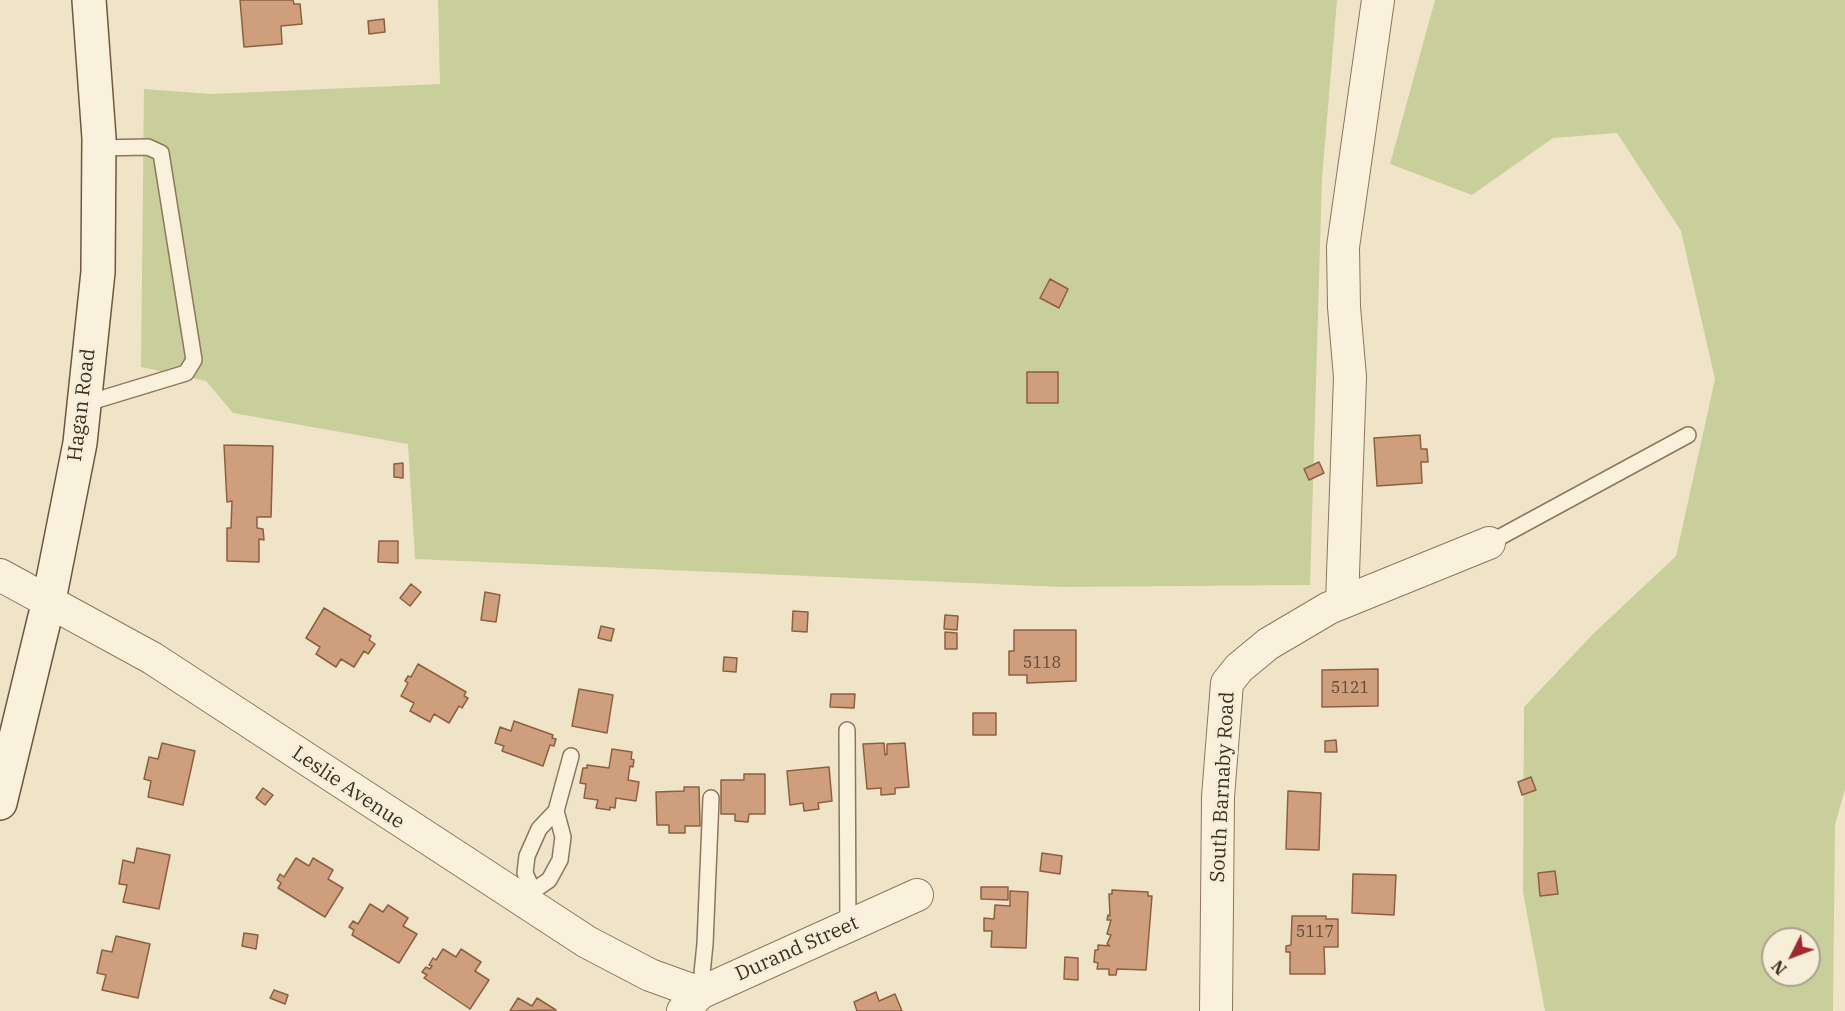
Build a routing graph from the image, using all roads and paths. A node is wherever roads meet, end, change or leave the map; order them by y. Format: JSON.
{"nodes":[{"id":1,"x":89,"y":0,"type":"edge"},
{"id":2,"x":1378,"y":0,"type":"edge"},
{"id":3,"x":98,"y":148,"type":"junction"},
{"id":4,"x":84,"y":404,"type":"junction"},
{"id":5,"x":1688,"y":435,"type":"dead end"},
{"id":6,"x":1489,"y":543,"type":"joint"},
{"id":7,"x":0,"y":575,"type":"edge"},
{"id":8,"x":49,"y":600,"type":"junction"},
{"id":9,"x":1342,"y":603,"type":"junction"},
{"id":10,"x":847,"y":729,"type":"dead end"},
{"id":11,"x":571,"y":756,"type":"dead end"},
{"id":12,"x":711,"y":798,"type":"dead end"},
{"id":13,"x":0,"y":802,"type":"edge"},
{"id":14,"x":556,"y":811,"type":"junction"},
{"id":15,"x":917,"y":895,"type":"dead end"},
{"id":16,"x":530,"y":897,"type":"junction"},
{"id":17,"x":848,"y":926,"type":"junction"},
{"id":18,"x":691,"y":1002,"type":"edge"},
{"id":19,"x":1216,"y":1011,"type":"edge"}],
"edges":[{"from":1,"to":3,"type":"street","name":"Hagan Road"},
{"from":2,"to":9,"type":"street"},
{"from":3,"to":4,"type":"street","name":"Hagan Road"},
{"from":3,"to":4,"type":"lane"},
{"from":4,"to":8,"type":"street","name":"Hagan Road"},
{"from":5,"to":6,"type":"lane"},
{"from":6,"to":9,"type":"street","name":"South Barnaby Road"},
{"from":7,"to":8,"type":"street","name":"Leslie Avenue"},
{"from":8,"to":13,"type":"street","name":"Hagan Road"},
{"from":8,"to":16,"type":"street","name":"Leslie Avenue"},
{"from":9,"to":19,"type":"street","name":"South Barnaby Road"},
{"from":10,"to":17,"type":"lane"},
{"from":11,"to":14,"type":"lane"},
{"from":12,"to":18,"type":"lane"},
{"from":14,"to":16,"type":"lane"},
{"from":14,"to":16,"type":"lane"},
{"from":15,"to":17,"type":"street","name":"Durand Street"},
{"from":16,"to":18,"type":"street","name":"Leslie Avenue"},
{"from":17,"to":18,"type":"street","name":"Durand Street"}]}
